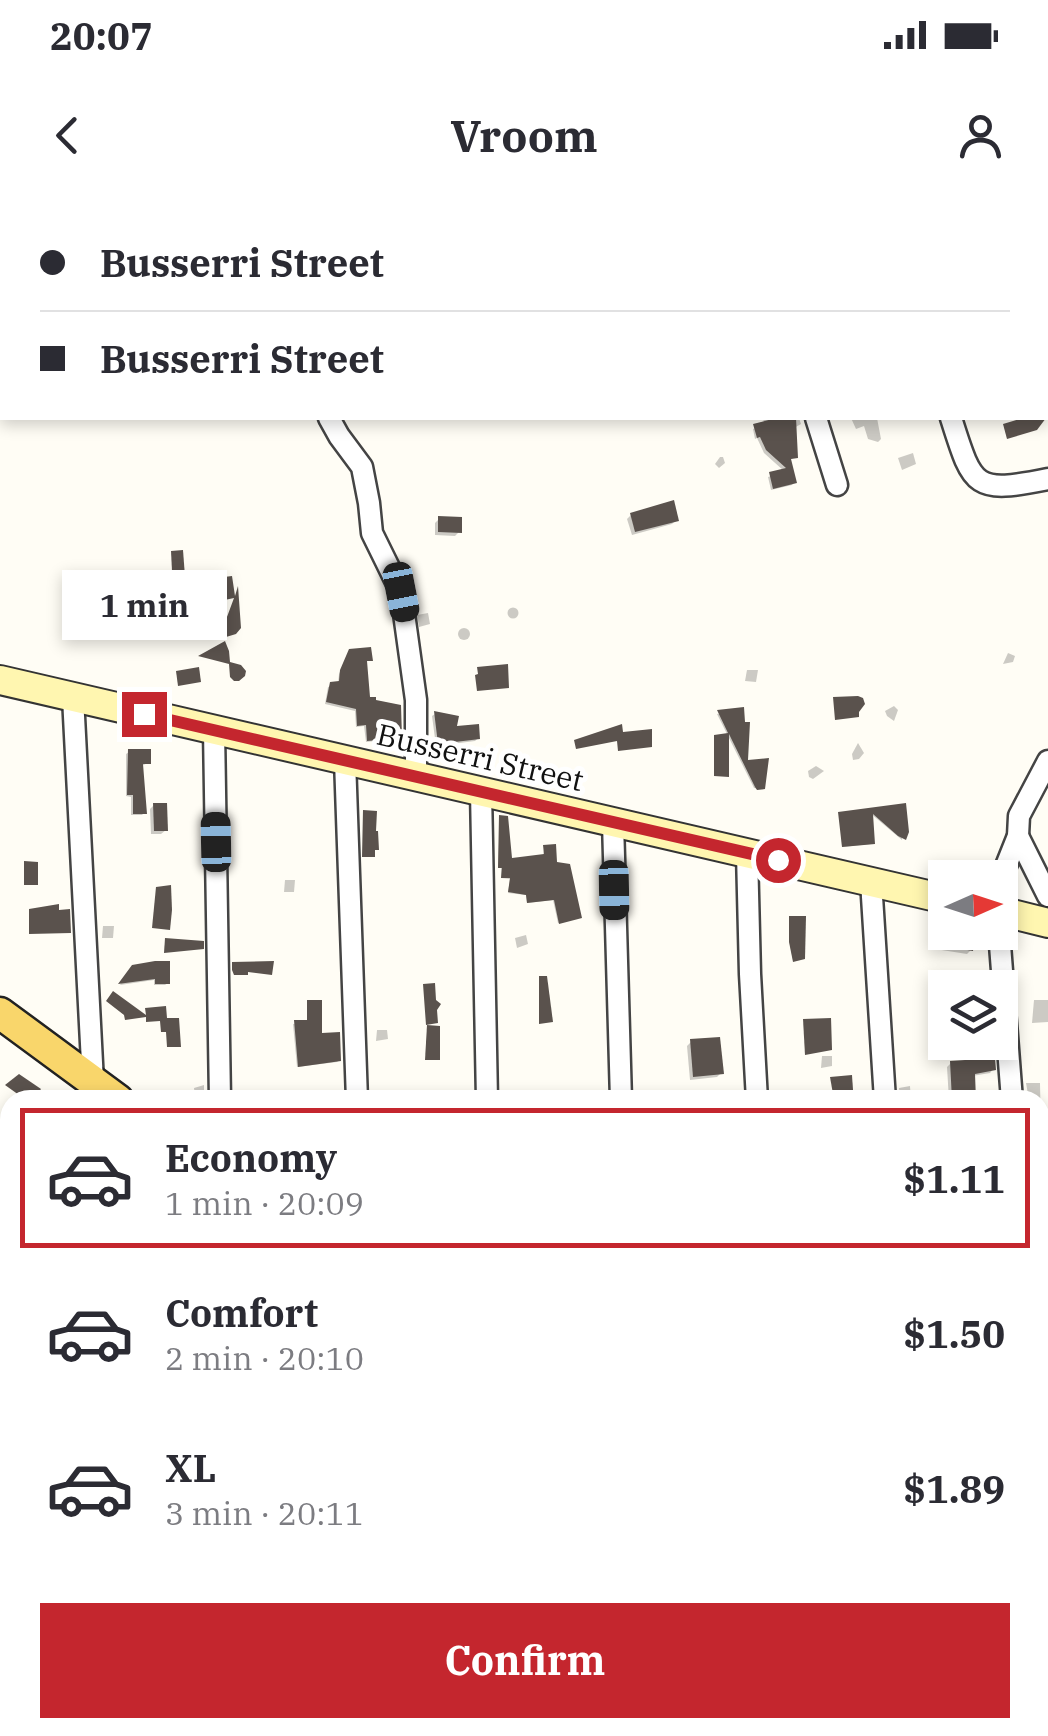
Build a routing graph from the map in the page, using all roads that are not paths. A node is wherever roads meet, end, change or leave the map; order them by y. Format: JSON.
{"nodes":[{"id":1,"x":330,"y":420,"type":"edge"},
{"id":2,"x":817,"y":420,"type":"edge"},
{"id":3,"x":952,"y":420,"type":"edge"},
{"id":4,"x":1048,"y":479,"type":"edge"},
{"id":5,"x":837,"y":484,"type":"dead end"},
{"id":6,"x":0,"y":680,"type":"edge"},
{"id":7,"x":73,"y":697,"type":"junction"},
{"id":8,"x":214,"y":730,"type":"junction"},
{"id":9,"x":345,"y":760,"type":"junction"},
{"id":10,"x":1048,"y":761,"type":"edge"},
{"id":11,"x":416,"y":776,"type":"junction"},
{"id":12,"x":481,"y":791,"type":"junction"},
{"id":13,"x":613,"y":822,"type":"junction"},
{"id":14,"x":1018,"y":836,"type":"junction"},
{"id":15,"x":747,"y":852,"type":"junction"},
{"id":16,"x":1008,"y":860,"type":"edge"},
{"id":17,"x":871,"y":881,"type":"junction"},
{"id":18,"x":928,"y":895,"type":"edge"},
{"id":19,"x":1048,"y":896,"type":"edge"},
{"id":20,"x":1018,"y":916,"type":"edge"},
{"id":21,"x":1048,"y":924,"type":"edge"},
{"id":22,"x":1001,"y":950,"type":"edge"},
{"id":23,"x":0,"y":1013,"type":"edge"},
{"id":24,"x":93,"y":1082,"type":"junction"},
{"id":25,"x":104,"y":1090,"type":"edge"},
{"id":26,"x":220,"y":1090,"type":"edge"},
{"id":27,"x":357,"y":1090,"type":"edge"},
{"id":28,"x":488,"y":1090,"type":"edge"},
{"id":29,"x":621,"y":1090,"type":"edge"},
{"id":30,"x":756,"y":1090,"type":"edge"},
{"id":31,"x":884,"y":1090,"type":"edge"},
{"id":32,"x":1011,"y":1090,"type":"edge"}],
"edges":[{"from":1,"to":11,"type":"street"},
{"from":2,"to":5,"type":"street"},
{"from":3,"to":4,"type":"street"},
{"from":6,"to":7,"type":"main road","name":"Busserri Street"},
{"from":7,"to":8,"type":"main road","name":"Busserri Street"},
{"from":7,"to":24,"type":"street"},
{"from":8,"to":9,"type":"main road","name":"Busserri Street"},
{"from":8,"to":26,"type":"street"},
{"from":9,"to":11,"type":"main road","name":"Busserri Street"},
{"from":9,"to":27,"type":"street"},
{"from":10,"to":14,"type":"street"},
{"from":11,"to":12,"type":"main road","name":"Busserri Street"},
{"from":12,"to":13,"type":"main road","name":"Busserri Street"},
{"from":12,"to":28,"type":"street"},
{"from":13,"to":15,"type":"main road","name":"Busserri Street"},
{"from":13,"to":29,"type":"street"},
{"from":14,"to":16,"type":"street"},
{"from":14,"to":19,"type":"street"},
{"from":15,"to":17,"type":"main road","name":"Busserri Street"},
{"from":15,"to":30,"type":"street"},
{"from":17,"to":18,"type":"main road","name":"Busserri Street"},
{"from":17,"to":31,"type":"street"},
{"from":20,"to":21,"type":"main road"},
{"from":22,"to":32,"type":"street"},
{"from":23,"to":24,"type":"main road"},
{"from":24,"to":25,"type":"main road"}]}
